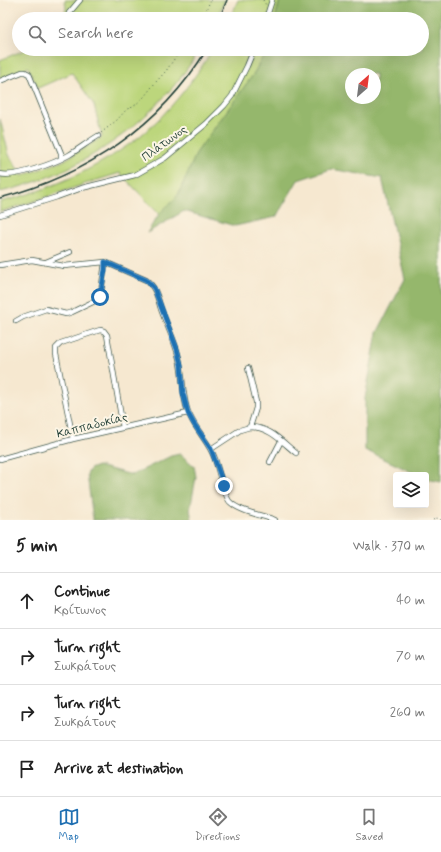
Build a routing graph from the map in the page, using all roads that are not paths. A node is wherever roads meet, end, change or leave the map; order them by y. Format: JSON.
{"nodes":[{"id":1,"x":80,"y":0,"type":"edge"},
{"id":2,"x":272,"y":0,"type":"edge"},
{"id":3,"x":70,"y":12,"type":"edge"},
{"id":4,"x":268,"y":12,"type":"edge"},
{"id":5,"x":251,"y":56,"type":"edge"},
{"id":6,"x":0,"y":81,"type":"edge"},
{"id":7,"x":98,"y":136,"type":"road end"},
{"id":8,"x":61,"y":158,"type":"junction"},
{"id":9,"x":0,"y":174,"type":"edge"},
{"id":10,"x":0,"y":215,"type":"edge"},
{"id":11,"x":70,"y":252,"type":"dead end"},
{"id":12,"x":46,"y":262,"type":"junction"},
{"id":13,"x":105,"y":262,"type":"junction"},
{"id":14,"x":0,"y":265,"type":"edge"},
{"id":15,"x":16,"y":321,"type":"dead end"},
{"id":16,"x":248,"y":368,"type":"dead end"},
{"id":17,"x":188,"y":413,"type":"junction"},
{"id":18,"x":123,"y":428,"type":"junction"},
{"id":19,"x":250,"y":428,"type":"junction"},
{"id":20,"x":73,"y":439,"type":"junction"},
{"id":21,"x":281,"y":441,"type":"junction"},
{"id":22,"x":211,"y":449,"type":"junction"},
{"id":23,"x":296,"y":453,"type":"dead end"},
{"id":24,"x":0,"y":459,"type":"edge"},
{"id":25,"x":270,"y":462,"type":"dead end"},
{"id":26,"x":275,"y":520,"type":"edge"}],
"edges":[{"from":1,"to":3,"type":"street"},
{"from":2,"to":4,"type":"street"},
{"from":5,"to":10,"type":"street","name":"Πλάτωνος"},
{"from":6,"to":8,"type":"street"},
{"from":7,"to":8,"type":"street"},
{"from":8,"to":9,"type":"street"},
{"from":11,"to":12,"type":"street"},
{"from":12,"to":13,"type":"street"},
{"from":12,"to":14,"type":"street"},
{"from":13,"to":15,"type":"street"},
{"from":13,"to":17,"type":"street"},
{"from":16,"to":19,"type":"street"},
{"from":17,"to":18,"type":"street","name":"Καππαδοκίας"},
{"from":17,"to":22,"type":"street"},
{"from":18,"to":20,"type":"street","name":"Καππαδοκίας"},
{"from":18,"to":20,"type":"street"},
{"from":19,"to":21,"type":"street"},
{"from":19,"to":22,"type":"street"},
{"from":20,"to":24,"type":"street","name":"Καππαδοκίας"},
{"from":21,"to":23,"type":"street"},
{"from":21,"to":25,"type":"street"},
{"from":22,"to":26,"type":"street"}]}
